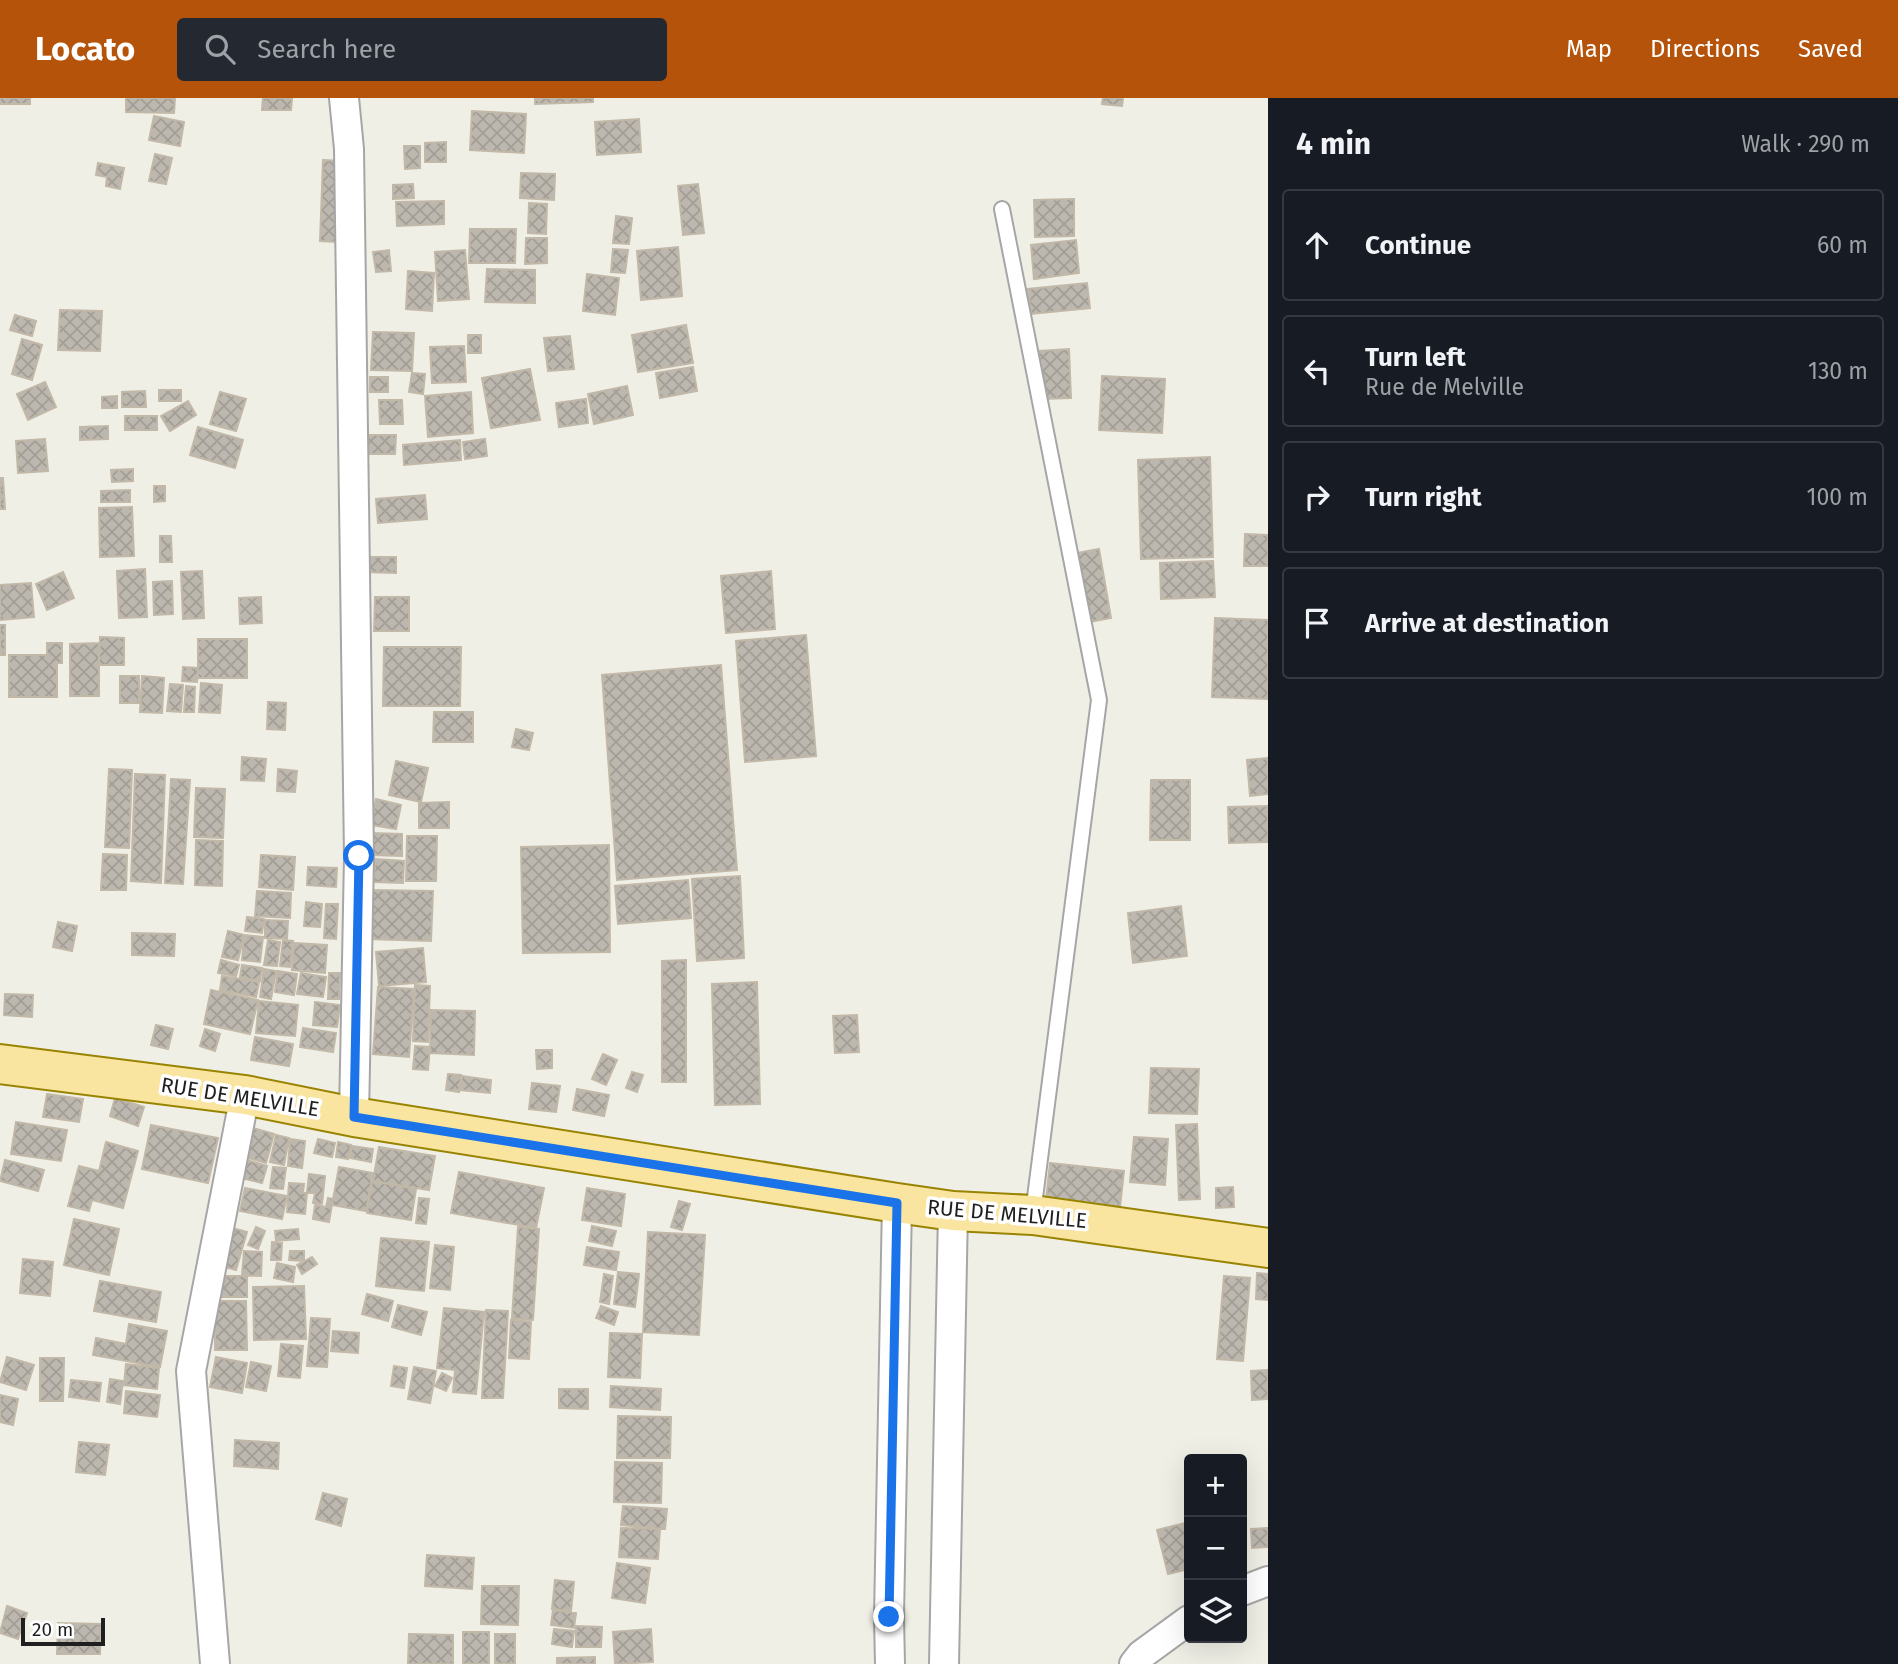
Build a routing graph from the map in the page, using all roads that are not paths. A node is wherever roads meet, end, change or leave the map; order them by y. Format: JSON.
{"nodes":[{"id":1,"x":344,"y":98,"type":"edge"},
{"id":2,"x":1002,"y":209,"type":"dead end"},
{"id":3,"x":0,"y":1064,"type":"edge"},
{"id":4,"x":245,"y":1095,"type":"junction"},
{"id":5,"x":354,"y":1117,"type":"junction"},
{"id":6,"x":897,"y":1203,"type":"junction"},
{"id":7,"x":953,"y":1211,"type":"junction"},
{"id":8,"x":1033,"y":1215,"type":"junction"},
{"id":9,"x":1268,"y":1248,"type":"edge"},
{"id":10,"x":1268,"y":1581,"type":"edge"},
{"id":11,"x":1247,"y":1589,"type":"edge"},
{"id":12,"x":1184,"y":1624,"type":"edge"},
{"id":13,"x":215,"y":1664,"type":"edge"},
{"id":14,"x":890,"y":1664,"type":"edge"},
{"id":15,"x":944,"y":1664,"type":"edge"},
{"id":16,"x":1134,"y":1664,"type":"edge"}],
"edges":[{"from":1,"to":5,"type":"street"},
{"from":2,"to":8,"type":"lane"},
{"from":3,"to":4,"type":"main road","name":"RUE DE MELVILLE"},
{"from":4,"to":5,"type":"main road","name":"RUE DE MELVILLE"},
{"from":4,"to":13,"type":"street"},
{"from":5,"to":6,"type":"main road","name":"RUE DE MELVILLE"},
{"from":6,"to":7,"type":"main road","name":"RUE DE MELVILLE"},
{"from":6,"to":14,"type":"street"},
{"from":7,"to":8,"type":"main road","name":"RUE DE MELVILLE"},
{"from":7,"to":15,"type":"street"},
{"from":8,"to":9,"type":"main road","name":"RUE DE MELVILLE"},
{"from":10,"to":11,"type":"street"},
{"from":12,"to":16,"type":"street"}]}
